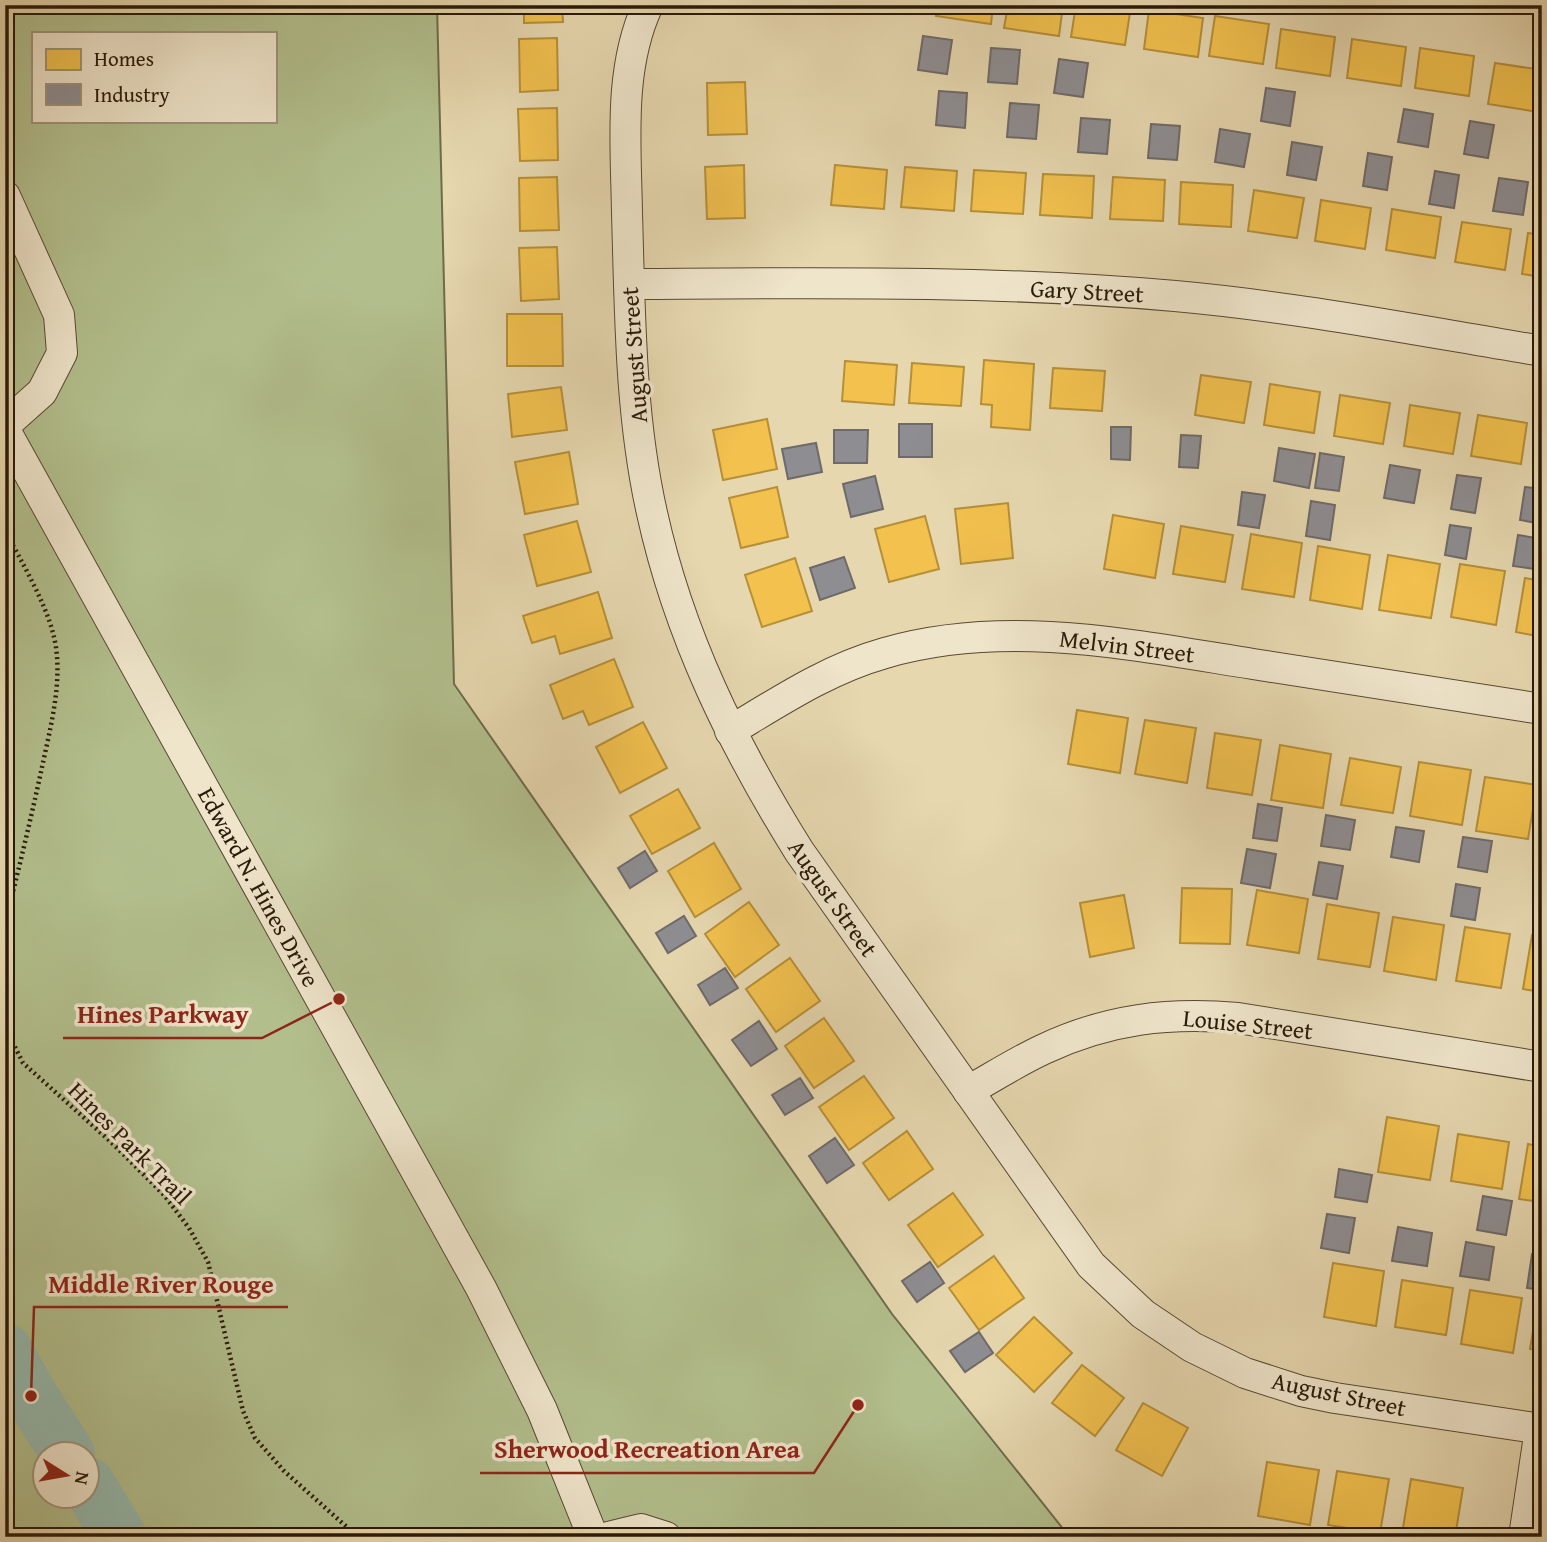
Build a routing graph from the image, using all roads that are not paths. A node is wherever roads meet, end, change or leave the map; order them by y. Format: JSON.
{"nodes":[{"id":1,"x":648,"y":5,"type":"edge"},
{"id":2,"x":5,"y":196,"type":"edge"},
{"id":3,"x":629,"y":285,"type":"junction"},
{"id":4,"x":1542,"y":351,"type":"edge"},
{"id":5,"x":5,"y":428,"type":"edge"},
{"id":6,"x":1542,"y":709,"type":"edge"},
{"id":7,"x":730,"y":731,"type":"junction"},
{"id":8,"x":1542,"y":1067,"type":"edge"},
{"id":9,"x":968,"y":1091,"type":"junction"},
{"id":10,"x":1541,"y":1429,"type":"edge"},
{"id":11,"x":593,"y":1537,"type":"edge"},
{"id":12,"x":608,"y":1537,"type":"edge"},
{"id":13,"x":666,"y":1537,"type":"edge"},
{"id":14,"x":1524,"y":1537,"type":"edge"}],
"edges":[{"from":1,"to":3,"type":"street","name":"August Street"},
{"from":2,"to":5,"type":"street"},
{"from":3,"to":4,"type":"street","name":"Gary Street"},
{"from":3,"to":7,"type":"street","name":"August Street"},
{"from":5,"to":11,"type":"street","name":"Edward N. Hines Drive"},
{"from":6,"to":7,"type":"street","name":"Melvin Street"},
{"from":7,"to":9,"type":"street","name":"August Street"},
{"from":8,"to":9,"type":"street","name":"Louise Street"},
{"from":9,"to":10,"type":"street","name":"August Street"},
{"from":10,"to":14,"type":"street"},
{"from":12,"to":13,"type":"street"}]}
